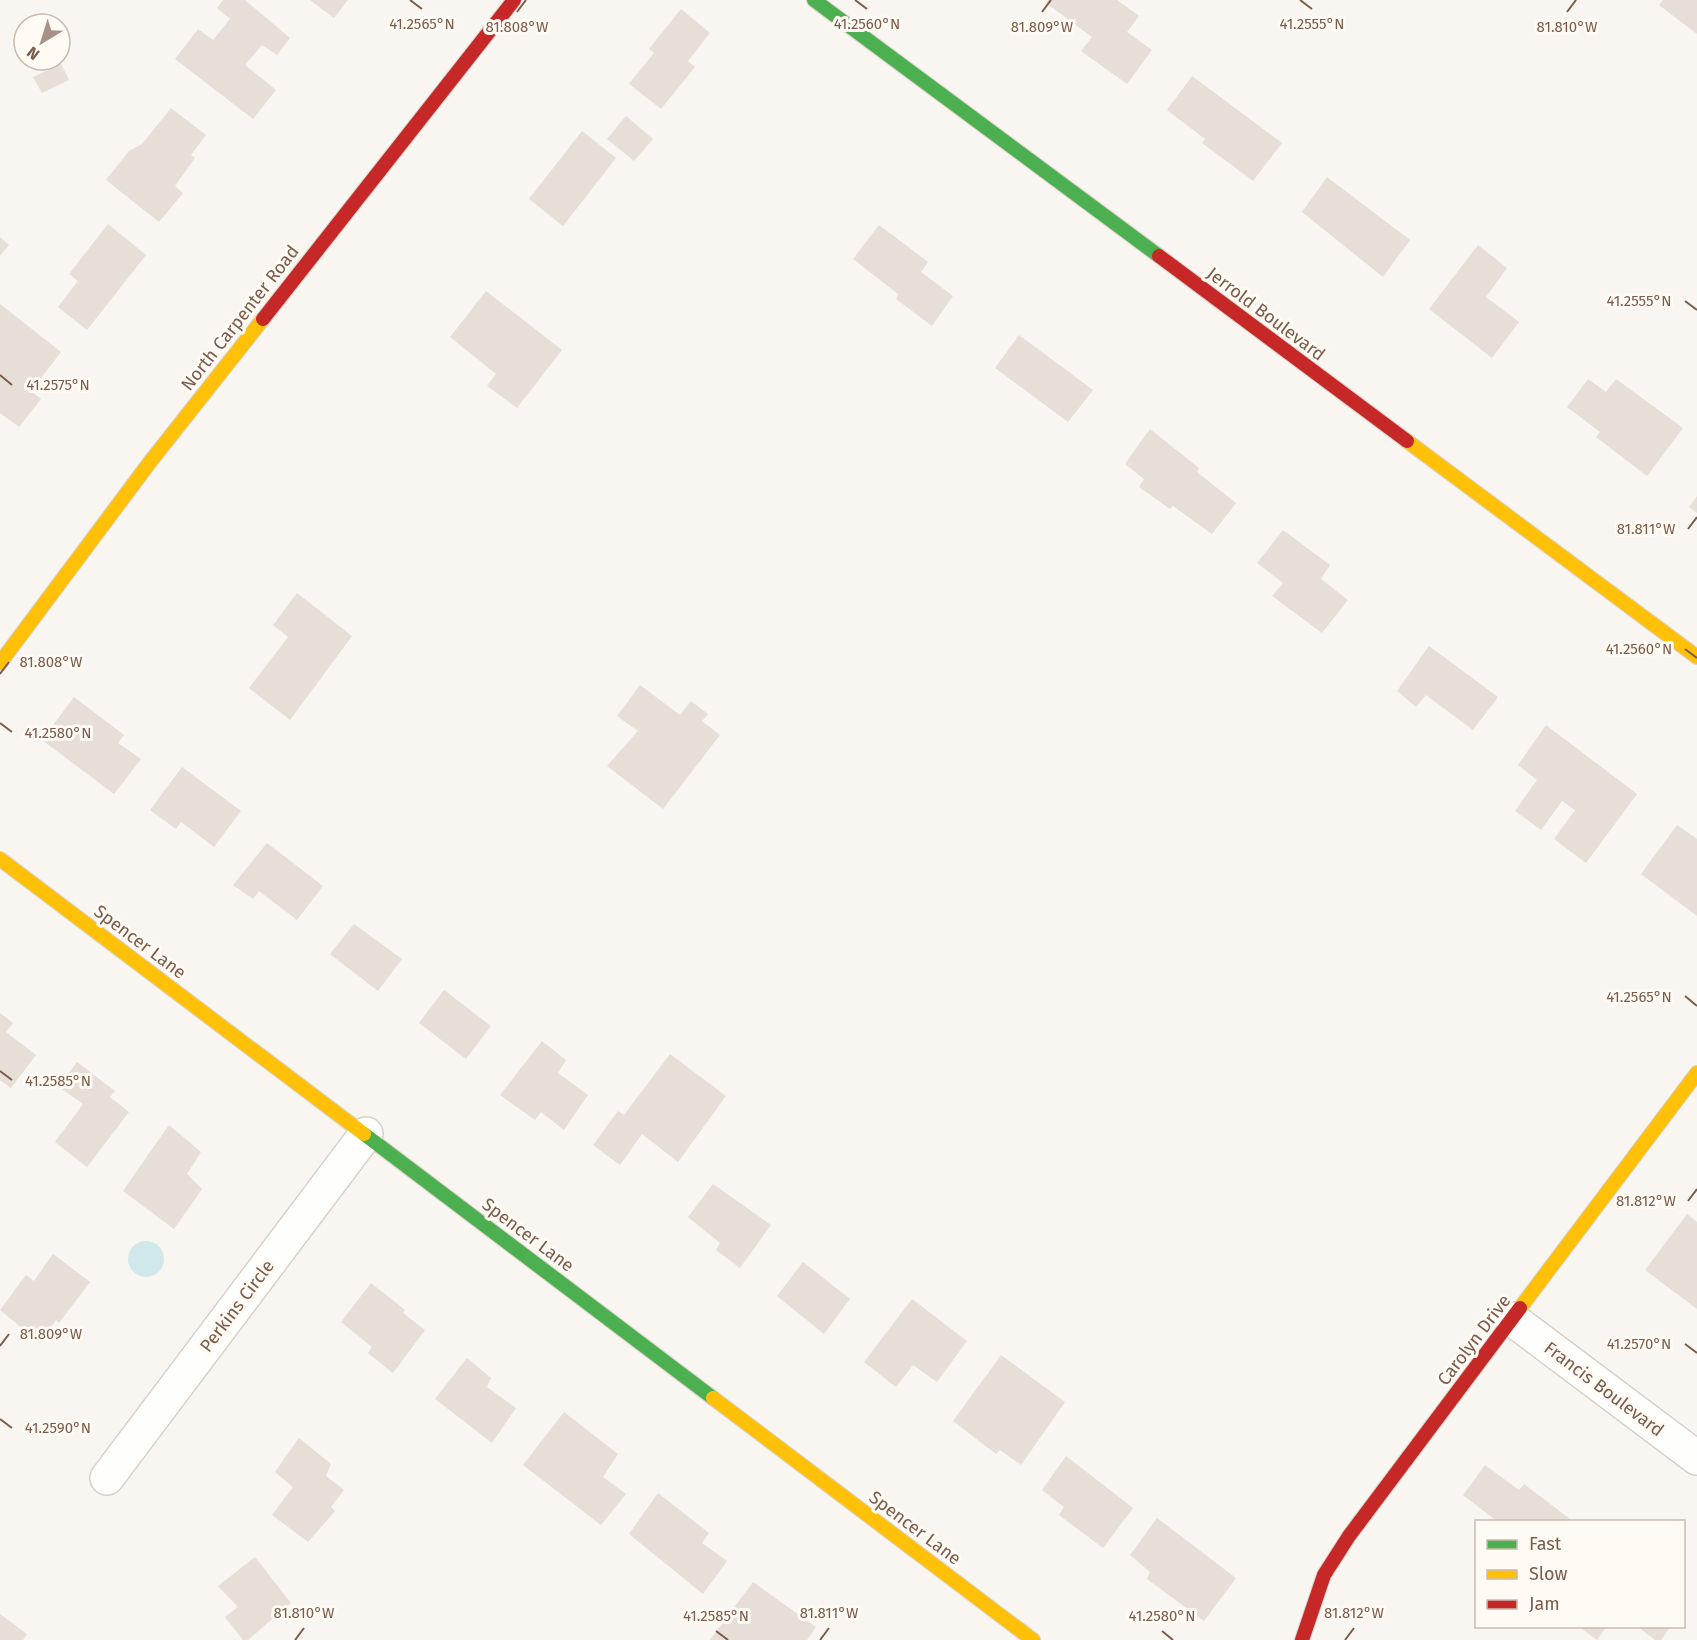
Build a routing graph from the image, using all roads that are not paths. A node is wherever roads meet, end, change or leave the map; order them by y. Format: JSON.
{"nodes":[{"id":1,"x":514,"y":0,"type":"edge"},
{"id":2,"x":814,"y":0,"type":"edge"},
{"id":3,"x":1697,"y":657,"type":"edge"},
{"id":4,"x":0,"y":663,"type":"edge"},
{"id":5,"x":0,"y":859,"type":"edge"},
{"id":6,"x":1697,"y":1073,"type":"edge"},
{"id":7,"x":366,"y":1134,"type":"junction"},
{"id":8,"x":1512,"y":1319,"type":"junction"},
{"id":9,"x":1697,"y":1458,"type":"edge"},
{"id":10,"x":107,"y":1478,"type":"dead end"},
{"id":11,"x":1033,"y":1640,"type":"edge"},
{"id":12,"x":1302,"y":1640,"type":"edge"}],
"edges":[{"from":1,"to":4,"type":"street","name":"North Carpenter Road"},
{"from":2,"to":3,"type":"street","name":"Jerrold Boulevard"},
{"from":5,"to":7,"type":"street","name":"Spencer Lane"},
{"from":6,"to":8,"type":"street","name":"Carolyn Drive"},
{"from":7,"to":10,"type":"street","name":"Perkins Circle"},
{"from":7,"to":11,"type":"street","name":"Spencer Lane"},
{"from":8,"to":9,"type":"street","name":"Francis Boulevard"},
{"from":8,"to":12,"type":"street","name":"Carolyn Drive"}]}
